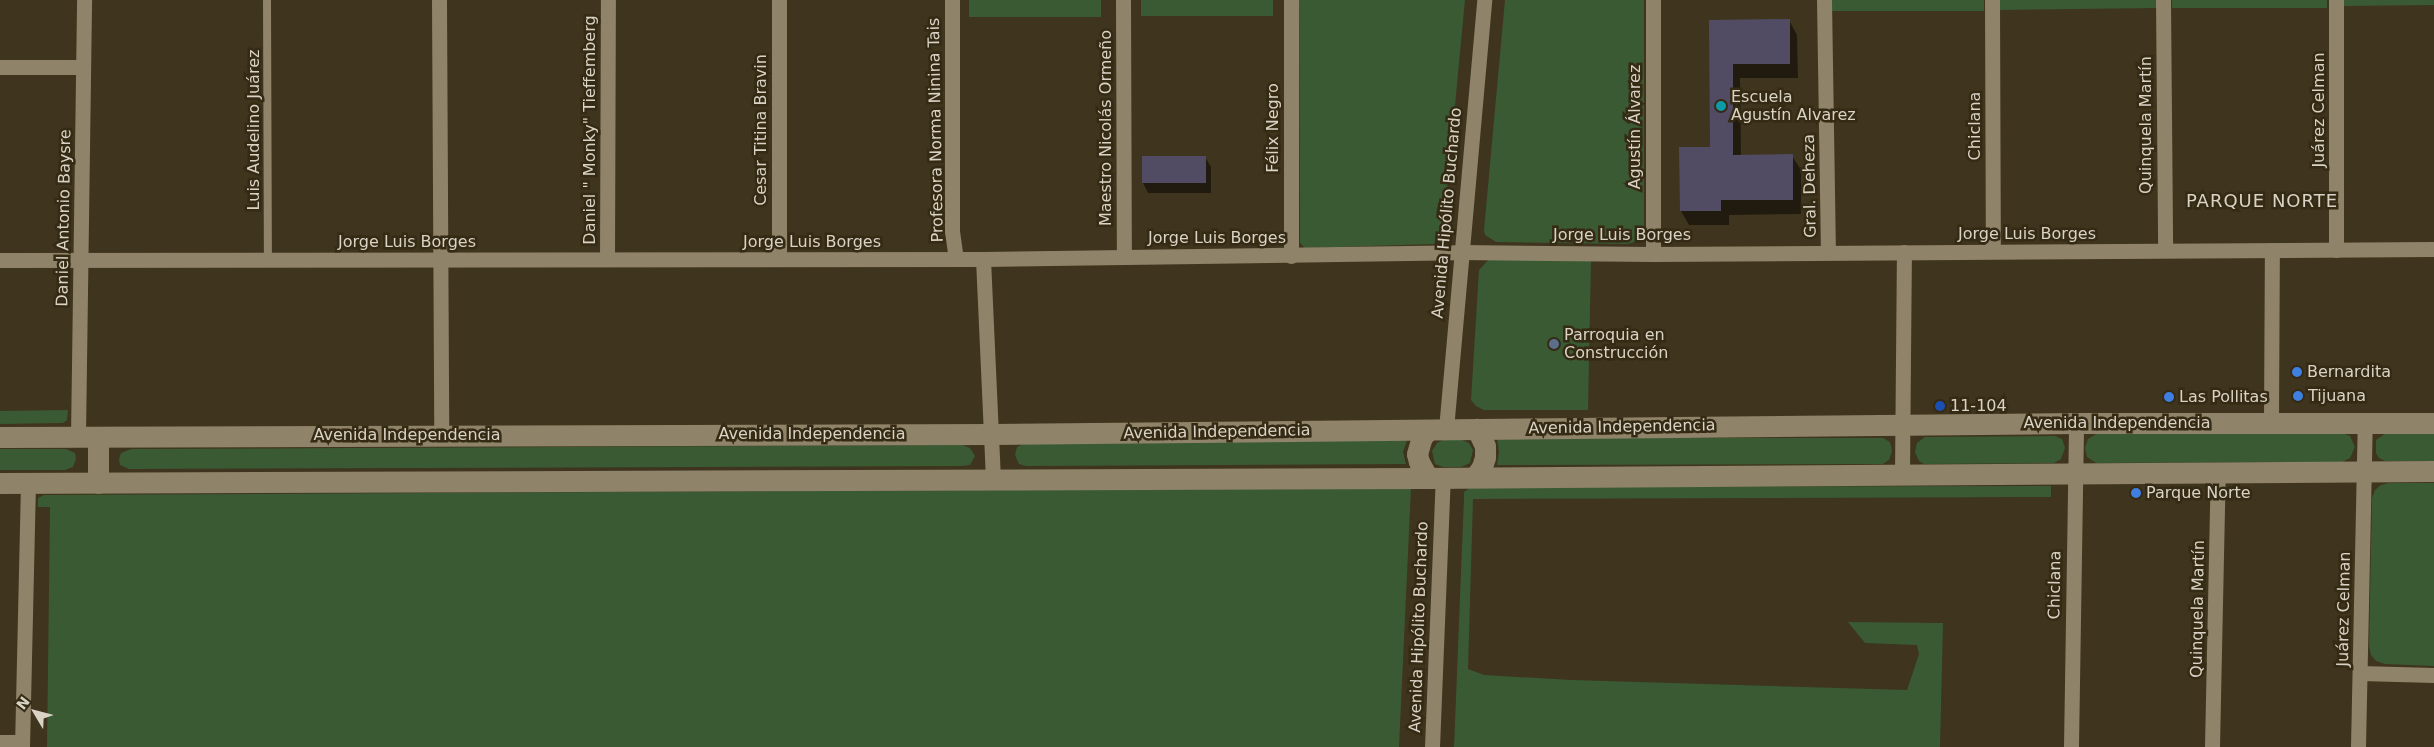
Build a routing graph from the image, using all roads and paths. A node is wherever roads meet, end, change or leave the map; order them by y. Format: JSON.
{"nodes":[{"id":1,"x":84,"y":0,"type":"edge"},
{"id":2,"x":268,"y":0,"type":"edge"},
{"id":3,"x":439,"y":0,"type":"edge"},
{"id":4,"x":608,"y":0,"type":"edge"},
{"id":5,"x":779,"y":0,"type":"edge"},
{"id":6,"x":952,"y":0,"type":"edge"},
{"id":7,"x":1123,"y":0,"type":"edge"},
{"id":8,"x":1291,"y":0,"type":"edge"},
{"id":9,"x":1484,"y":0,"type":"edge"},
{"id":10,"x":1653,"y":0,"type":"edge"},
{"id":11,"x":1824,"y":0,"type":"edge"},
{"id":12,"x":1992,"y":0,"type":"edge"},
{"id":13,"x":2163,"y":0,"type":"edge"},
{"id":14,"x":2336,"y":0,"type":"edge"},
{"id":15,"x":0,"y":67,"type":"edge"},
{"id":16,"x":83,"y":67,"type":"junction"},
{"id":17,"x":2434,"y":249,"type":"edge"},
{"id":18,"x":2165,"y":250,"type":"junction"},
{"id":19,"x":2272,"y":250,"type":"junction"},
{"id":20,"x":2336,"y":250,"type":"junction"},
{"id":21,"x":1993,"y":251,"type":"junction"},
{"id":22,"x":1460,"y":252,"type":"junction"},
{"id":23,"x":1828,"y":252,"type":"junction"},
{"id":24,"x":1904,"y":252,"type":"junction"},
{"id":25,"x":1653,"y":254,"type":"junction"},
{"id":26,"x":1124,"y":255,"type":"junction"},
{"id":27,"x":1291,"y":256,"type":"junction"},
{"id":28,"x":607,"y":259,"type":"junction"},
{"id":29,"x":779,"y":259,"type":"junction"},
{"id":30,"x":956,"y":259,"type":"junction"},
{"id":31,"x":984,"y":259,"type":"junction"},
{"id":32,"x":0,"y":260,"type":"edge"},
{"id":33,"x":81,"y":260,"type":"junction"},
{"id":34,"x":268,"y":260,"type":"junction"},
{"id":35,"x":440,"y":260,"type":"junction"},
{"id":36,"x":2271,"y":422,"type":"junction"},
{"id":37,"x":2076,"y":423,"type":"junction"},
{"id":38,"x":2365,"y":423,"type":"junction"},
{"id":39,"x":2434,"y":423,"type":"edge"},
{"id":40,"x":1903,"y":424,"type":"junction"},
{"id":41,"x":1437,"y":429,"type":"junction"},
{"id":42,"x":1477,"y":429,"type":"junction"},
{"id":43,"x":991,"y":434,"type":"junction"},
{"id":44,"x":441,"y":435,"type":"junction"},
{"id":45,"x":88,"y":436,"type":"junction"},
{"id":46,"x":0,"y":437,"type":"edge"},
{"id":47,"x":2365,"y":471,"type":"junction"},
{"id":48,"x":2434,"y":471,"type":"edge"},
{"id":49,"x":2218,"y":472,"type":"junction"},
{"id":50,"x":1902,"y":474,"type":"junction"},
{"id":51,"x":2074,"y":475,"type":"junction"},
{"id":52,"x":1475,"y":477,"type":"junction"},
{"id":53,"x":993,"y":478,"type":"junction"},
{"id":54,"x":1435,"y":478,"type":"junction"},
{"id":55,"x":0,"y":483,"type":"edge"},
{"id":56,"x":28,"y":483,"type":"junction"},
{"id":57,"x":98,"y":483,"type":"junction"},
{"id":58,"x":2360,"y":673,"type":"junction"},
{"id":59,"x":2434,"y":675,"type":"edge"},
{"id":60,"x":0,"y":742,"type":"edge"},
{"id":61,"x":22,"y":744,"type":"edge"},
{"id":62,"x":1432,"y":747,"type":"edge"},
{"id":63,"x":2071,"y":747,"type":"edge"},
{"id":64,"x":2212,"y":747,"type":"edge"},
{"id":65,"x":2358,"y":747,"type":"edge"}],
"edges":[{"from":1,"to":16,"type":"street","name":"Daniel Antonio Baysre"},
{"from":2,"to":34,"type":"lane","name":"Luis Audelino Juárez"},
{"from":3,"to":35,"type":"street"},
{"from":4,"to":28,"type":"street","name":"Daniel \" Monky\" Tieffemberg"},
{"from":5,"to":29,"type":"street","name":"Cesar Titina Bravin"},
{"from":6,"to":30,"type":"street","name":"Profesora Norma Ninina Tais"},
{"from":7,"to":26,"type":"street","name":"Maestro Nicolás Ormeño"},
{"from":8,"to":27,"type":"street","name":"Félix Negro"},
{"from":9,"to":22,"type":"street","name":"Avenida Hipólito Buchardo"},
{"from":10,"to":25,"type":"street","name":"Agustín Álvarez"},
{"from":11,"to":23,"type":"street","name":"Gral. Deheza"},
{"from":12,"to":21,"type":"street","name":"Chiclana"},
{"from":13,"to":18,"type":"street","name":"Quinquela Martín"},
{"from":14,"to":20,"type":"street","name":"Juárez Celman"},
{"from":15,"to":16,"type":"street"},
{"from":16,"to":33,"type":"street","name":"Daniel Antonio Baysre"},
{"from":17,"to":20,"type":"street","name":"Jorge Luis Borges"},
{"from":18,"to":19,"type":"street","name":"Jorge Luis Borges"},
{"from":18,"to":21,"type":"street","name":"Jorge Luis Borges"},
{"from":19,"to":20,"type":"street","name":"Jorge Luis Borges"},
{"from":19,"to":36,"type":"street"},
{"from":21,"to":24,"type":"street","name":"Jorge Luis Borges"},
{"from":22,"to":25,"type":"street","name":"Jorge Luis Borges"},
{"from":22,"to":27,"type":"street","name":"Jorge Luis Borges"},
{"from":22,"to":41,"type":"street","name":"Avenida Hipólito Buchardo"},
{"from":23,"to":24,"type":"street","name":"Jorge Luis Borges"},
{"from":23,"to":25,"type":"street","name":"Jorge Luis Borges"},
{"from":24,"to":40,"type":"street"},
{"from":26,"to":27,"type":"street","name":"Jorge Luis Borges"},
{"from":26,"to":31,"type":"street","name":"Jorge Luis Borges"},
{"from":28,"to":29,"type":"street","name":"Jorge Luis Borges"},
{"from":28,"to":35,"type":"street","name":"Jorge Luis Borges"},
{"from":29,"to":30,"type":"street","name":"Jorge Luis Borges"},
{"from":30,"to":31,"type":"street","name":"Jorge Luis Borges"},
{"from":31,"to":43,"type":"street"},
{"from":32,"to":33,"type":"street","name":"Jorge Luis Borges"},
{"from":33,"to":34,"type":"street","name":"Jorge Luis Borges"},
{"from":33,"to":45,"type":"street","name":"Daniel Antonio Baysre"},
{"from":34,"to":35,"type":"street","name":"Jorge Luis Borges"},
{"from":35,"to":44,"type":"street"},
{"from":36,"to":37,"type":"main road","name":"Avenida Independencia"},
{"from":36,"to":38,"type":"main road","name":"Avenida Independencia"},
{"from":37,"to":40,"type":"main road","name":"Avenida Independencia"},
{"from":37,"to":51,"type":"street","name":"Chiclana"},
{"from":38,"to":39,"type":"main road","name":"Avenida Independencia"},
{"from":38,"to":47,"type":"street","name":"Juárez Celman"},
{"from":40,"to":42,"type":"main road","name":"Avenida Independencia"},
{"from":40,"to":50,"type":"street"},
{"from":41,"to":42,"type":"main road","name":"Avenida Independencia"},
{"from":41,"to":43,"type":"main road","name":"Avenida Independencia"},
{"from":41,"to":54,"type":"main road"},
{"from":42,"to":52,"type":"main road"},
{"from":43,"to":44,"type":"main road","name":"Avenida Independencia"},
{"from":43,"to":53,"type":"street"},
{"from":44,"to":45,"type":"main road","name":"Avenida Independencia"},
{"from":45,"to":46,"type":"main road","name":"Avenida Independencia"},
{"from":45,"to":57,"type":"main road"},
{"from":47,"to":48,"type":"main road"},
{"from":47,"to":49,"type":"main road"},
{"from":47,"to":58,"type":"street","name":"Juárez Celman"},
{"from":49,"to":51,"type":"main road"},
{"from":49,"to":64,"type":"street","name":"Quinquela Martín"},
{"from":50,"to":51,"type":"main road"},
{"from":50,"to":52,"type":"main road"},
{"from":51,"to":63,"type":"street","name":"Chiclana"},
{"from":52,"to":54,"type":"main road"},
{"from":53,"to":54,"type":"main road"},
{"from":53,"to":57,"type":"main road"},
{"from":54,"to":62,"type":"street","name":"Avenida Hipólito Buchardo"},
{"from":55,"to":56,"type":"main road"},
{"from":56,"to":57,"type":"main road"},
{"from":56,"to":61,"type":"street"},
{"from":58,"to":59,"type":"street"},
{"from":58,"to":65,"type":"street","name":"Juárez Celman"},
{"from":60,"to":61,"type":"street"}]}
